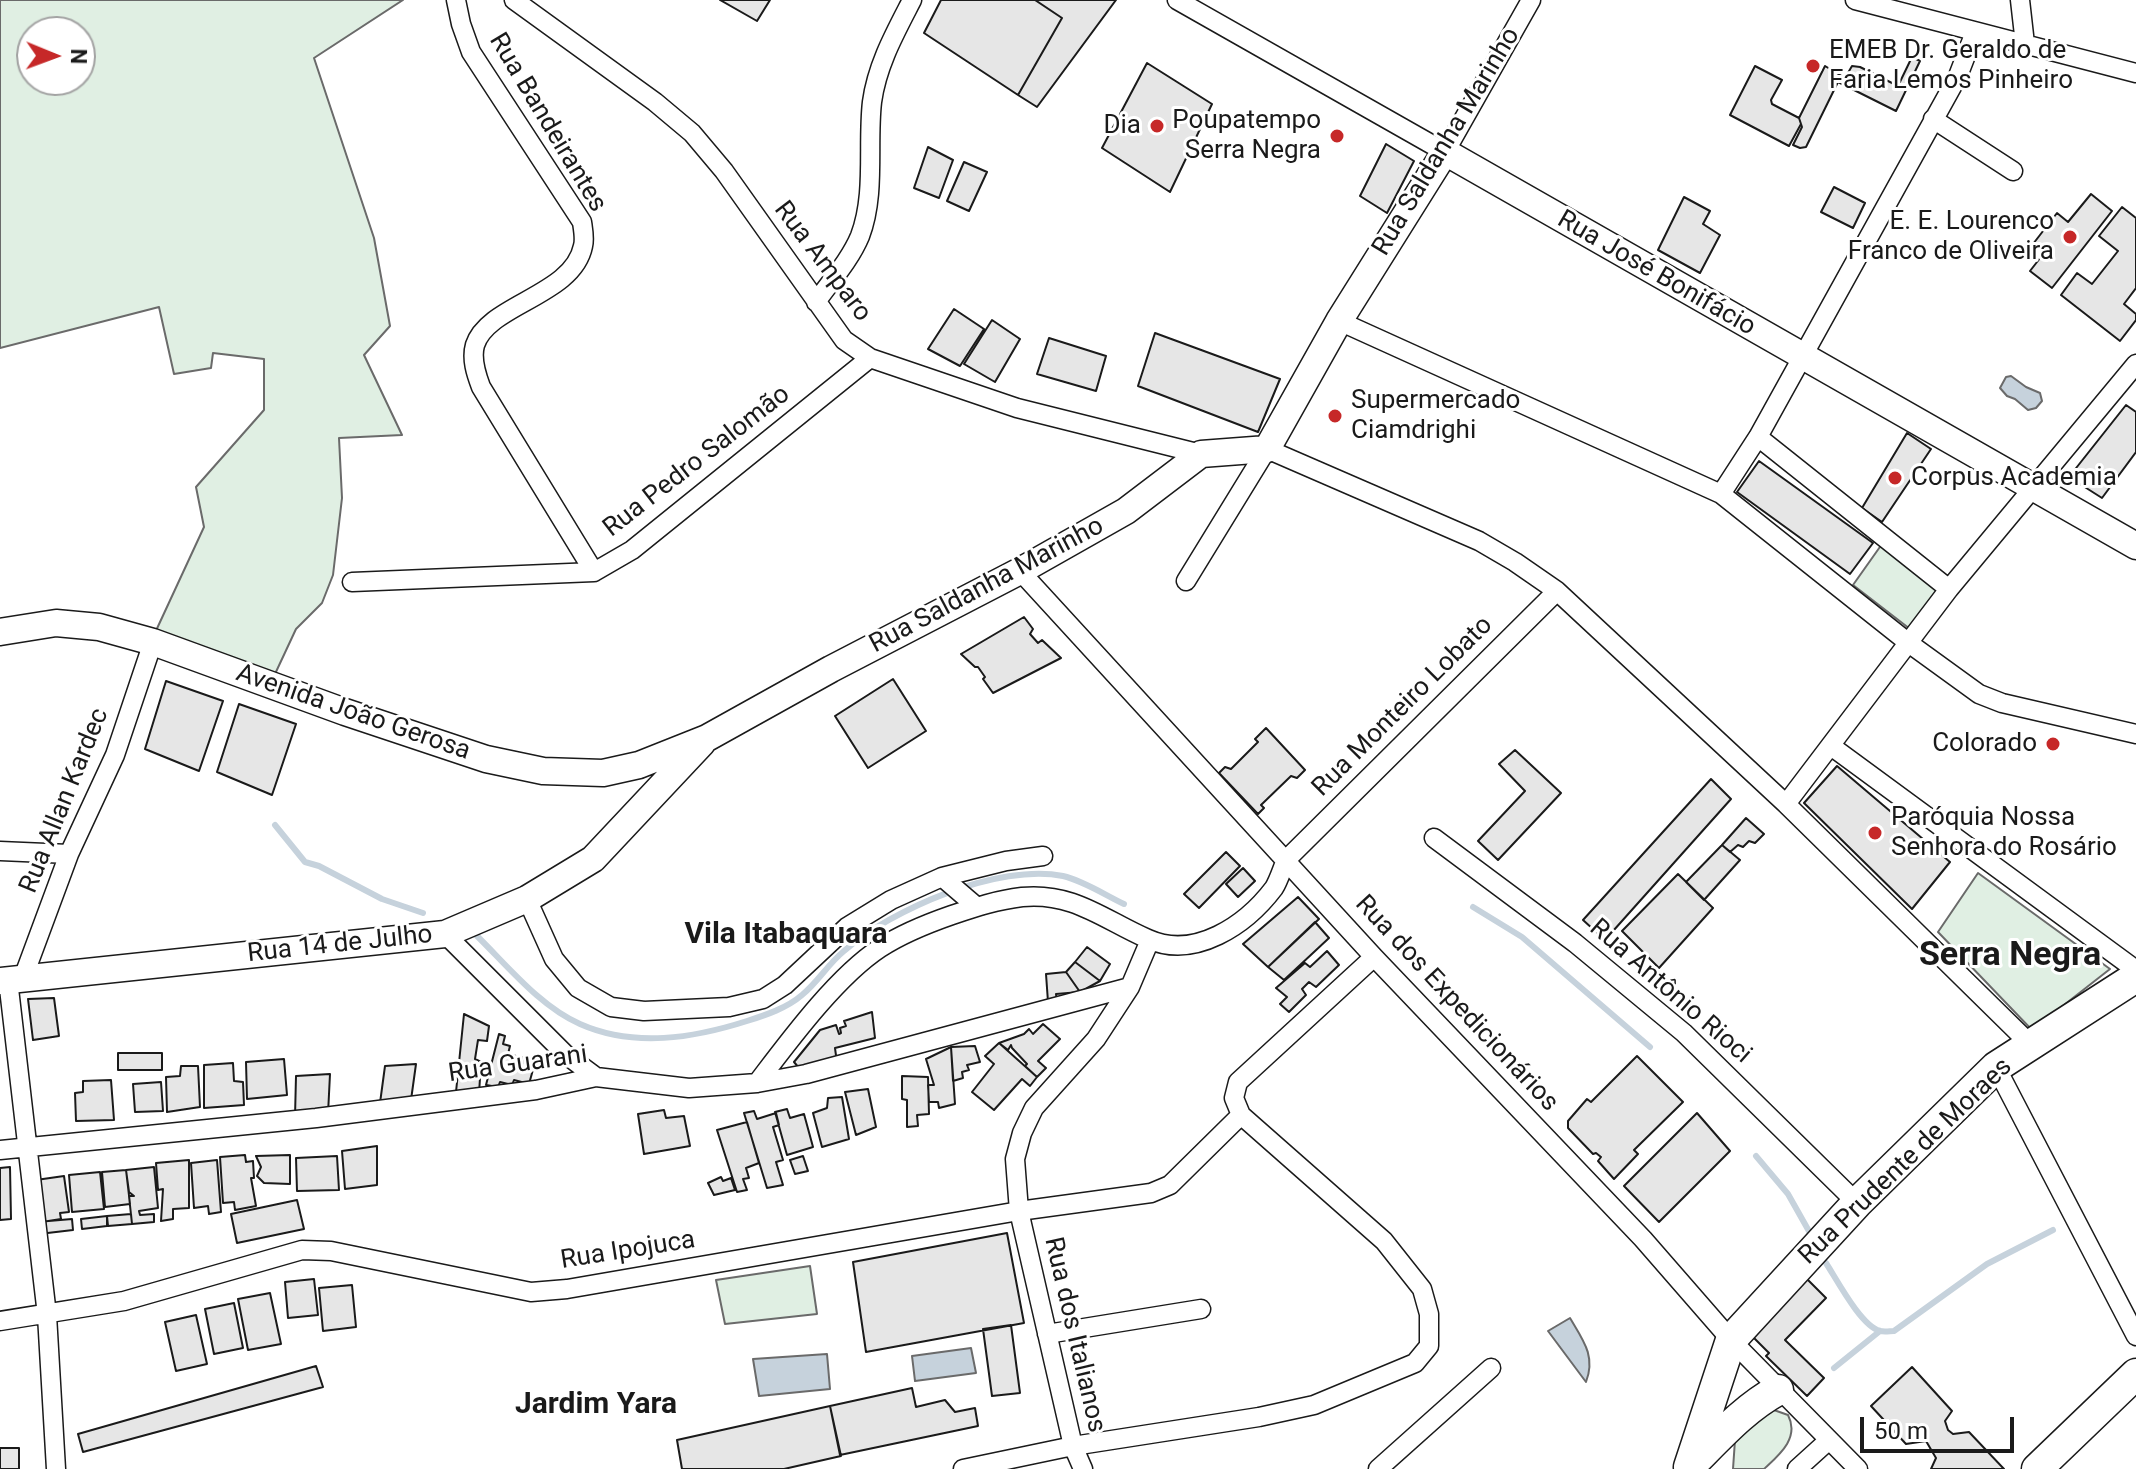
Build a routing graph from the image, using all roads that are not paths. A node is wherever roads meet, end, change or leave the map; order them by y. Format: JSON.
{"nodes":[{"id":1,"x":456,"y":0,"type":"edge"},
{"id":2,"x":514,"y":0,"type":"edge"},
{"id":3,"x":912,"y":0,"type":"edge"},
{"id":4,"x":1177,"y":0,"type":"edge"},
{"id":5,"x":1531,"y":0,"type":"edge"},
{"id":6,"x":1855,"y":0,"type":"edge"},
{"id":7,"x":2020,"y":0,"type":"edge"},
{"id":8,"x":1975,"y":32,"type":"junction"},
{"id":9,"x":2025,"y":44,"type":"junction"},
{"id":10,"x":2136,"y":73,"type":"edge"},
{"id":11,"x":1933,"y":119,"type":"junction"},
{"id":12,"x":1445,"y":152,"type":"junction"},
{"id":13,"x":2013,"y":171,"type":"dead end"},
{"id":14,"x":816,"y":302,"type":"junction"},
{"id":15,"x":1339,"y":321,"type":"junction"},
{"id":16,"x":1801,"y":357,"type":"junction"},
{"id":17,"x":870,"y":358,"type":"junction"},
{"id":18,"x":2136,"y":364,"type":"edge"},
{"id":19,"x":1758,"y":437,"type":"junction"},
{"id":20,"x":1267,"y":449,"type":"junction"},
{"id":21,"x":1201,"y":454,"type":"junction"},
{"id":22,"x":2032,"y":486,"type":"junction"},
{"id":23,"x":1721,"y":494,"type":"junction"},
{"id":24,"x":2136,"y":546,"type":"edge"},
{"id":25,"x":1020,"y":571,"type":"junction"},
{"id":26,"x":594,"y":572,"type":"junction"},
{"id":27,"x":1186,"y":581,"type":"dead end"},
{"id":28,"x":352,"y":582,"type":"dead end"},
{"id":29,"x":1949,"y":589,"type":"junction"},
{"id":30,"x":1557,"y":591,"type":"junction"},
{"id":31,"x":0,"y":632,"type":"edge"},
{"id":32,"x":153,"y":642,"type":"junction"},
{"id":33,"x":1910,"y":644,"type":"junction"},
{"id":34,"x":2136,"y":734,"type":"edge"},
{"id":35,"x":707,"y":738,"type":"junction"},
{"id":36,"x":1831,"y":746,"type":"junction"},
{"id":37,"x":1786,"y":804,"type":"junction"},
{"id":38,"x":1434,"y":838,"type":"dead end"},
{"id":39,"x":0,"y":851,"type":"edge"},
{"id":40,"x":69,"y":854,"type":"junction"},
{"id":41,"x":1043,"y":856,"type":"dead end"},
{"id":42,"x":1286,"y":860,"type":"junction"},
{"id":43,"x":944,"y":879,"type":"junction"},
{"id":44,"x":527,"y":899,"type":"junction"},
{"id":45,"x":973,"y":904,"type":"junction"},
{"id":46,"x":445,"y":934,"type":"junction"},
{"id":47,"x":1150,"y":940,"type":"junction"},
{"id":48,"x":1374,"y":957,"type":"junction"},
{"id":49,"x":2136,"y":970,"type":"edge"},
{"id":50,"x":2136,"y":977,"type":"edge"},
{"id":51,"x":10,"y":980,"type":"edge"},
{"id":52,"x":1130,"y":987,"type":"junction"},
{"id":53,"x":2031,"y":1045,"type":"junction"},
{"id":54,"x":1996,"y":1067,"type":"junction"},
{"id":55,"x":596,"y":1077,"type":"junction"},
{"id":56,"x":757,"y":1083,"type":"junction"},
{"id":57,"x":1241,"y":1115,"type":"junction"},
{"id":58,"x":26,"y":1147,"type":"junction"},
{"id":59,"x":0,"y":1150,"type":"edge"},
{"id":60,"x":1857,"y":1203,"type":"junction"},
{"id":61,"x":1019,"y":1211,"type":"junction"},
{"id":62,"x":1201,"y":1309,"type":"dead end"},
{"id":63,"x":47,"y":1315,"type":"junction"},
{"id":64,"x":0,"y":1321,"type":"edge"},
{"id":65,"x":1047,"y":1334,"type":"junction"},
{"id":66,"x":2136,"y":1336,"type":"edge"},
{"id":67,"x":1731,"y":1340,"type":"junction"},
{"id":68,"x":1491,"y":1368,"type":"dead end"},
{"id":69,"x":2136,"y":1374,"type":"edge"},
{"id":70,"x":1778,"y":1390,"type":"junction"},
{"id":71,"x":1829,"y":1440,"type":"junction"},
{"id":72,"x":1073,"y":1446,"type":"junction"},
{"id":73,"x":1688,"y":1468,"type":"edge"},
{"id":74,"x":56,"y":1469,"type":"edge"},
{"id":75,"x":963,"y":1469,"type":"edge"},
{"id":76,"x":1083,"y":1469,"type":"edge"},
{"id":77,"x":1378,"y":1469,"type":"edge"},
{"id":78,"x":1797,"y":1469,"type":"edge"},
{"id":79,"x":1858,"y":1469,"type":"edge"},
{"id":80,"x":2037,"y":1469,"type":"edge"}],
"edges":[{"from":1,"to":26,"type":"street","name":"Rua Bandeirantes"},
{"from":2,"to":14,"type":"street","name":"Rua Amparo"},
{"from":3,"to":14,"type":"street"},
{"from":4,"to":12,"type":"street","name":"Rua José Bonifácio"},
{"from":5,"to":12,"type":"street","name":"Rua Saldanha Marinho"},
{"from":6,"to":8,"type":"street"},
{"from":7,"to":9,"type":"street"},
{"from":8,"to":9,"type":"street"},
{"from":8,"to":11,"type":"street"},
{"from":9,"to":10,"type":"street"},
{"from":11,"to":13,"type":"street"},
{"from":11,"to":16,"type":"street"},
{"from":12,"to":15,"type":"main road","name":"Rua Saldanha Marinho"},
{"from":12,"to":16,"type":"main road","name":"Rua José Bonifácio"},
{"from":14,"to":17,"type":"street","name":"Rua Amparo"},
{"from":15,"to":20,"type":"main road","name":"Rua Saldanha Marinho"},
{"from":15,"to":23,"type":"street"},
{"from":16,"to":19,"type":"street"},
{"from":16,"to":22,"type":"main road","name":"Rua José Bonifácio"},
{"from":17,"to":21,"type":"street","name":"Rua Amparo"},
{"from":17,"to":26,"type":"street","name":"Rua Pedro Salomão"},
{"from":18,"to":22,"type":"street"},
{"from":19,"to":23,"type":"street"},
{"from":19,"to":29,"type":"street"},
{"from":20,"to":21,"type":"main road"},
{"from":20,"to":27,"type":"street","name":"Rua Saldanha Marinho"},
{"from":20,"to":30,"type":"street"},
{"from":21,"to":25,"type":"main road","name":"Rua Saldanha Marinho"},
{"from":22,"to":24,"type":"main road","name":"Rua José Bonifácio"},
{"from":22,"to":29,"type":"street"},
{"from":23,"to":33,"type":"street"},
{"from":25,"to":35,"type":"main road","name":"Rua Saldanha Marinho"},
{"from":25,"to":42,"type":"street","name":"Rua dos Expedicionários"},
{"from":26,"to":28,"type":"street","name":"Rua Pedro Salomão"},
{"from":29,"to":33,"type":"street"},
{"from":30,"to":37,"type":"street"},
{"from":30,"to":42,"type":"street","name":"Rua Monteiro Lobato"},
{"from":31,"to":32,"type":"main road","name":"Avenida João Gerosa"},
{"from":32,"to":35,"type":"main road","name":"Avenida João Gerosa"},
{"from":32,"to":40,"type":"street","name":"Rua Allan Kardec"},
{"from":33,"to":34,"type":"street"},
{"from":33,"to":36,"type":"street"},
{"from":35,"to":44,"type":"main road","name":"Rua 14 de Julho"},
{"from":36,"to":37,"type":"street"},
{"from":36,"to":49,"type":"street"},
{"from":37,"to":53,"type":"street"},
{"from":38,"to":60,"type":"street","name":"Rua Antônio Rioci"},
{"from":39,"to":40,"type":"street"},
{"from":40,"to":51,"type":"street","name":"Rua Allan Kardec"},
{"from":41,"to":43,"type":"street"},
{"from":42,"to":47,"type":"street","name":"Rua Monteiro Lobato"},
{"from":42,"to":48,"type":"street","name":"Rua dos Expedicionários"},
{"from":43,"to":44,"type":"street"},
{"from":43,"to":45,"type":"street"},
{"from":44,"to":46,"type":"main road","name":"Rua 14 de Julho"},
{"from":45,"to":47,"type":"street"},
{"from":45,"to":56,"type":"street"},
{"from":46,"to":51,"type":"main road","name":"Rua 14 de Julho"},
{"from":46,"to":55,"type":"street"},
{"from":47,"to":52,"type":"street","name":"Rua dos Italianos"},
{"from":48,"to":57,"type":"street"},
{"from":48,"to":67,"type":"street","name":"Rua dos Expedicionários"},
{"from":50,"to":53,"type":"main road","name":"Rua Prudente de Moraes"},
{"from":51,"to":58,"type":"street"},
{"from":52,"to":56,"type":"street","name":"Rua Guarani"},
{"from":52,"to":61,"type":"street","name":"Rua dos Italianos"},
{"from":53,"to":54,"type":"main road","name":"Rua Prudente de Moraes"},
{"from":54,"to":60,"type":"main road","name":"Rua Prudente de Moraes"},
{"from":54,"to":66,"type":"street"},
{"from":55,"to":56,"type":"street","name":"Rua Guarani"},
{"from":55,"to":58,"type":"street","name":"Rua Guarani"},
{"from":57,"to":61,"type":"street","name":"Rua Ipojuca"},
{"from":57,"to":72,"type":"street"},
{"from":58,"to":59,"type":"street","name":"Rua Guarani"},
{"from":58,"to":63,"type":"street"},
{"from":60,"to":67,"type":"main road","name":"Rua Prudente de Moraes"},
{"from":61,"to":63,"type":"street","name":"Rua Ipojuca"},
{"from":61,"to":65,"type":"street","name":"Rua dos Italianos"},
{"from":62,"to":65,"type":"street"},
{"from":63,"to":64,"type":"street","name":"Rua Ipojuca"},
{"from":63,"to":74,"type":"street"},
{"from":65,"to":72,"type":"street","name":"Rua dos Italianos"},
{"from":67,"to":70,"type":"street","name":"Rua dos Expedicionários"},
{"from":67,"to":73,"type":"main road"},
{"from":68,"to":77,"type":"street"},
{"from":69,"to":80,"type":"main road"},
{"from":70,"to":71,"type":"street","name":"Rua dos Expedicionários"},
{"from":70,"to":73,"type":"main road"},
{"from":71,"to":78,"type":"street"},
{"from":71,"to":79,"type":"street","name":"Rua dos Expedicionários"},
{"from":72,"to":75,"type":"street"},
{"from":72,"to":76,"type":"street","name":"Rua dos Italianos"}]}
